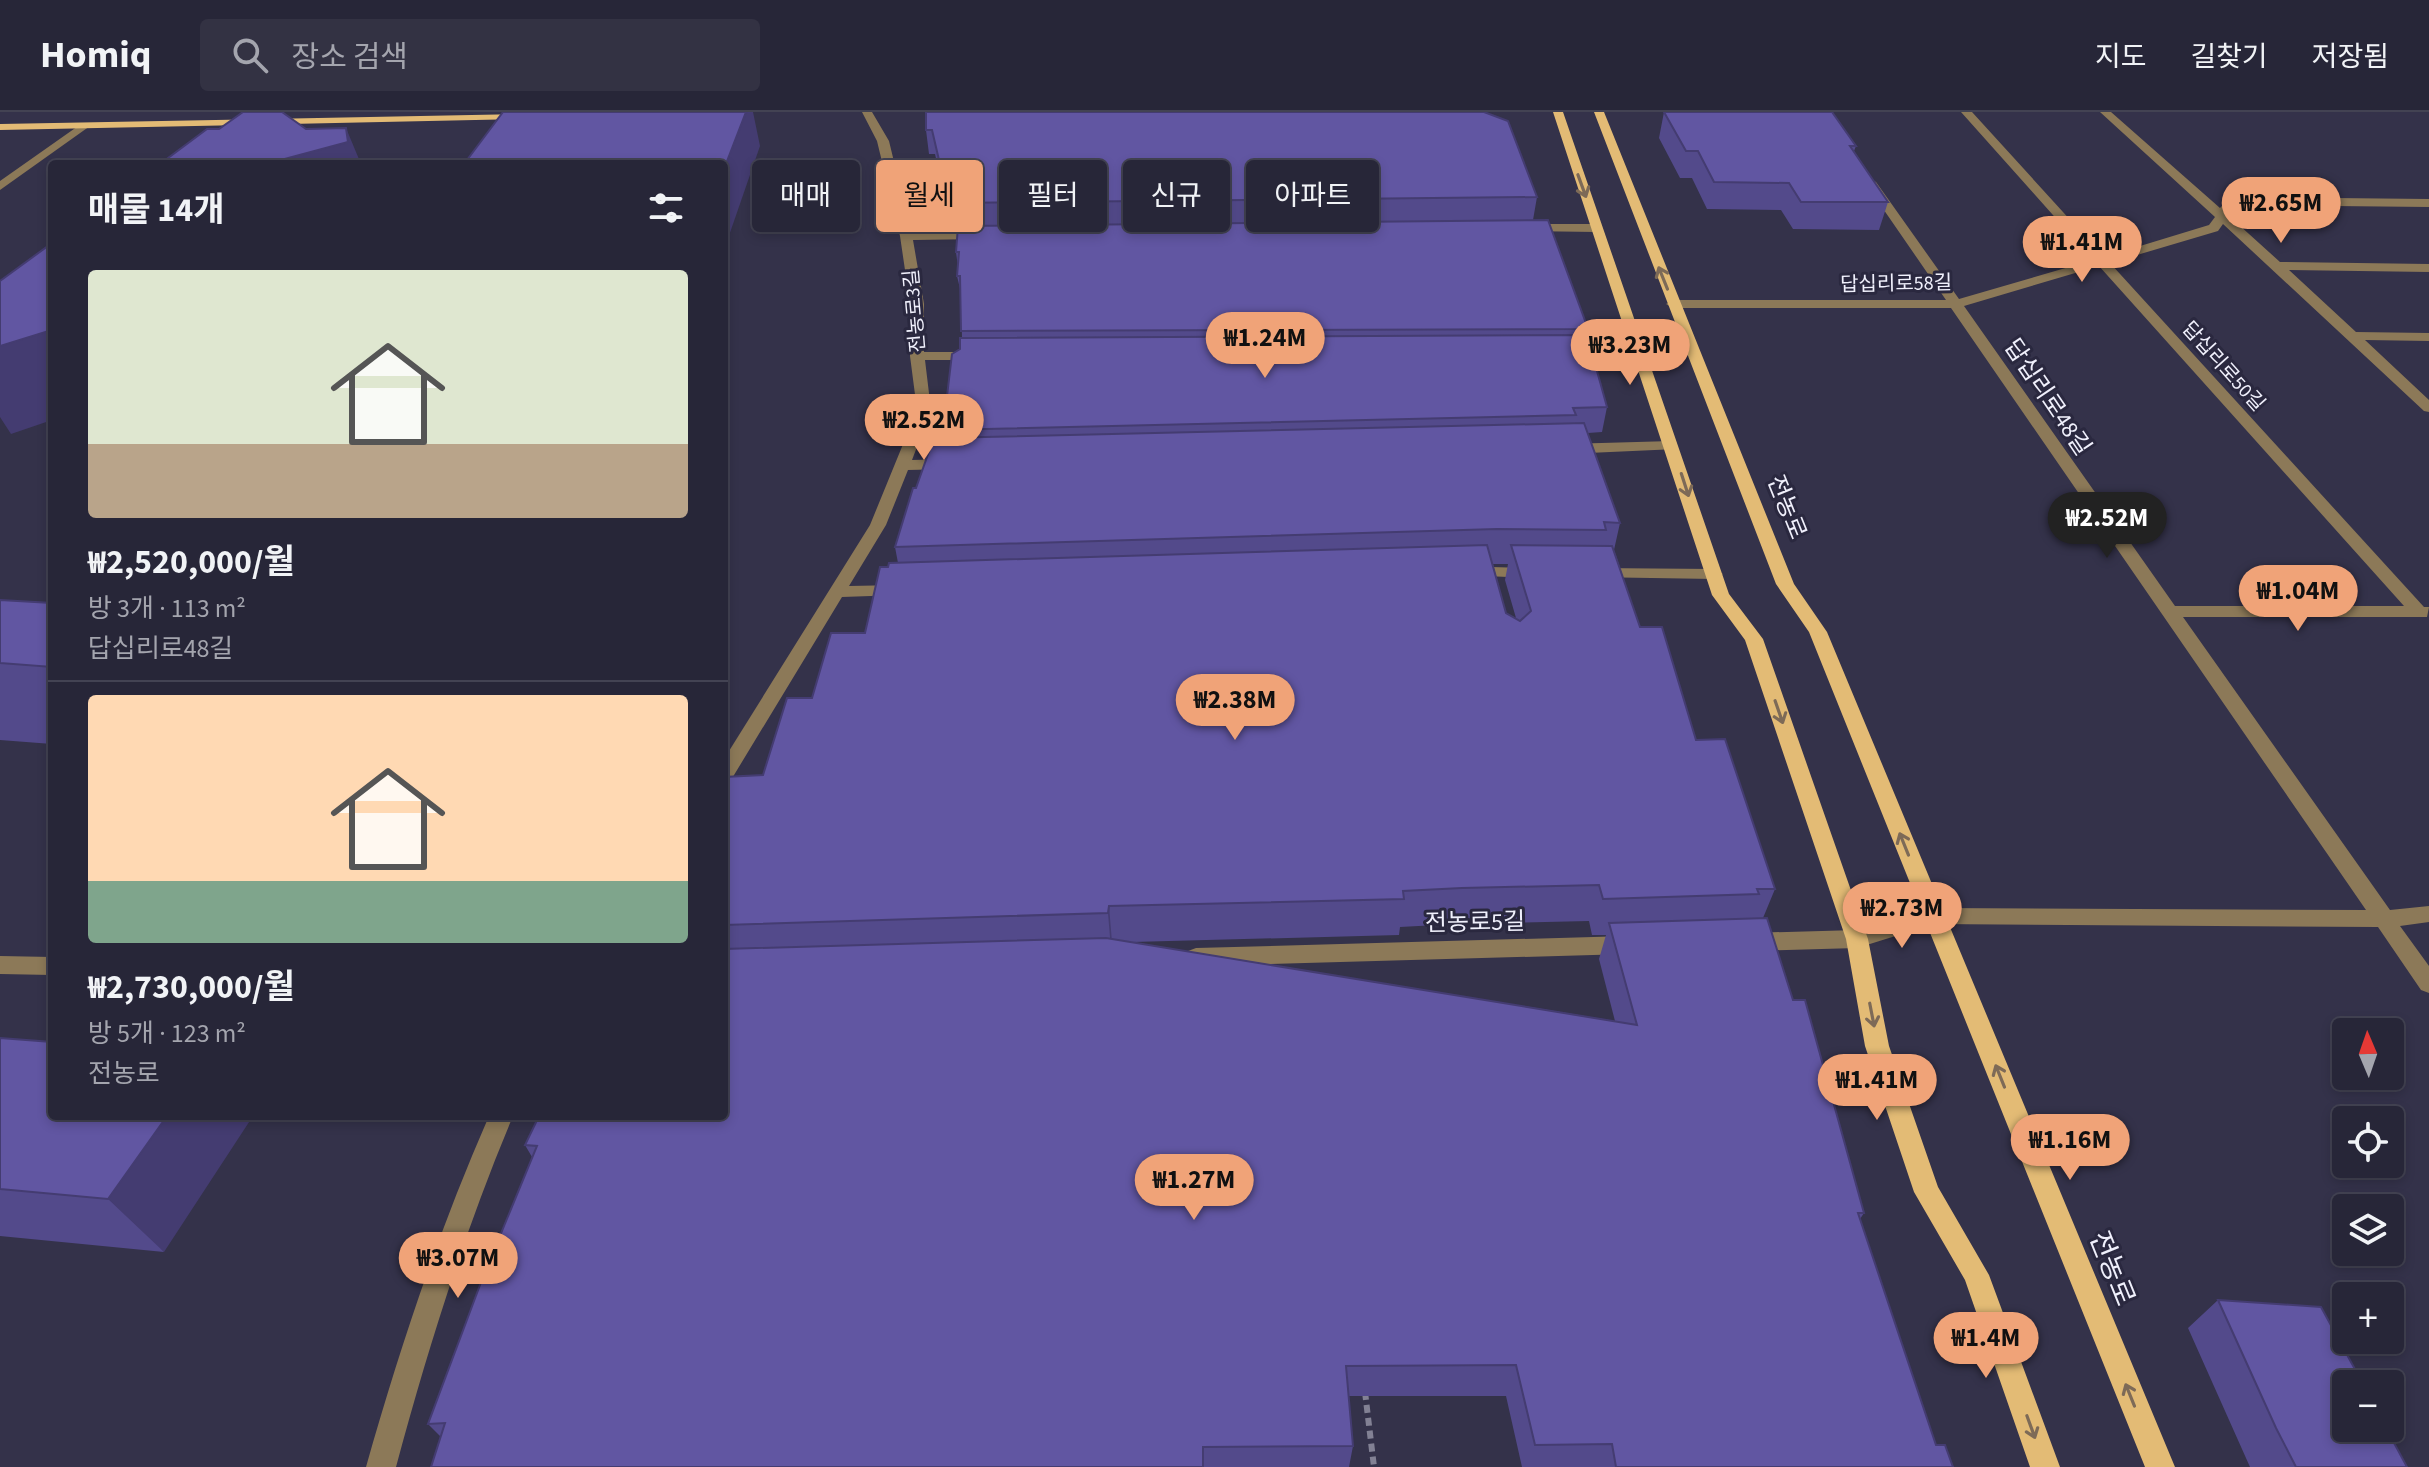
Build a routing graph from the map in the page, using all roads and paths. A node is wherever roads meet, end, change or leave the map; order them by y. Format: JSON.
{"nodes":[{"id":1,"x":867,"y":112,"type":"edge"},
{"id":2,"x":1558,"y":112,"type":"edge"},
{"id":3,"x":1599,"y":112,"type":"edge"},
{"id":4,"x":1966,"y":112,"type":"edge"},
{"id":5,"x":2105,"y":112,"type":"edge"},
{"id":6,"x":473,"y":114,"type":"edge"},
{"id":7,"x":543,"y":115,"type":"edge"},
{"id":8,"x":85,"y":126,"type":"junction"},
{"id":9,"x":0,"y":127,"type":"edge"},
{"id":10,"x":1858,"y":163,"type":"edge"},
{"id":11,"x":0,"y":186,"type":"edge"},
{"id":12,"x":2429,"y":203,"type":"edge"},
{"id":13,"x":2219,"y":215,"type":"junction"},
{"id":14,"x":1596,"y":228,"type":"junction"},
{"id":15,"x":1511,"y":229,"type":"edge"},
{"id":16,"x":1001,"y":235,"type":"edge"},
{"id":17,"x":906,"y":236,"type":"junction"},
{"id":18,"x":2101,"y":259,"type":"junction"},
{"id":19,"x":2277,"y":266,"type":"junction"},
{"id":20,"x":2429,"y":268,"type":"edge"},
{"id":21,"x":1673,"y":304,"type":"junction"},
{"id":22,"x":1957,"y":304,"type":"junction"},
{"id":23,"x":2352,"y":336,"type":"junction"},
{"id":24,"x":2429,"y":337,"type":"edge"},
{"id":25,"x":1554,"y":353,"type":"edge"},
{"id":26,"x":1638,"y":353,"type":"junction"},
{"id":27,"x":917,"y":356,"type":"junction"},
{"id":28,"x":997,"y":356,"type":"edge"},
{"id":29,"x":2429,"y":408,"type":"edge"},
{"id":30,"x":1672,"y":446,"type":"junction"},
{"id":31,"x":1547,"y":449,"type":"edge"},
{"id":32,"x":965,"y":463,"type":"edge"},
{"id":33,"x":902,"y":465,"type":"junction"},
{"id":34,"x":1553,"y":573,"type":"edge"},
{"id":35,"x":1583,"y":573,"type":"edge"},
{"id":36,"x":1714,"y":574,"type":"junction"},
{"id":37,"x":1487,"y":577,"type":"edge"},
{"id":38,"x":916,"y":589,"type":"edge"},
{"id":39,"x":836,"y":592,"type":"junction"},
{"id":40,"x":2167,"y":611,"type":"junction"},
{"id":41,"x":2424,"y":612,"type":"edge"},
{"id":42,"x":728,"y":768,"type":"edge"},
{"id":43,"x":2429,"y":914,"type":"edge"},
{"id":44,"x":1934,"y":916,"type":"junction"},
{"id":45,"x":2387,"y":919,"type":"junction"},
{"id":46,"x":1857,"y":939,"type":"junction"},
{"id":47,"x":1725,"y":942,"type":"edge"},
{"id":48,"x":1647,"y":944,"type":"edge"},
{"id":49,"x":1174,"y":958,"type":"edge"},
{"id":50,"x":0,"y":965,"type":"edge"},
{"id":51,"x":48,"y":966,"type":"edge"},
{"id":52,"x":2429,"y":984,"type":"edge"},
{"id":53,"x":499,"y":1120,"type":"edge"},
{"id":54,"x":1364,"y":1382,"type":"edge"},
{"id":55,"x":381,"y":1467,"type":"edge"},
{"id":56,"x":1374,"y":1467,"type":"edge"},
{"id":57,"x":2045,"y":1467,"type":"edge"},
{"id":58,"x":2160,"y":1467,"type":"edge"}],
"edges":[{"from":1,"to":17,"type":"street","name":"전농로3길"},
{"from":2,"to":14,"type":"main road","one_way":true},
{"from":21,"to":3,"type":"main road","name":"전농로","one_way":true},
{"from":4,"to":18,"type":"street","name":"답십리로50길"},
{"from":5,"to":13,"type":"street"},
{"from":6,"to":7,"type":"main road"},
{"from":6,"to":8,"type":"main road"},
{"from":8,"to":9,"type":"main road"},
{"from":8,"to":11,"type":"street"},
{"from":10,"to":22,"type":"street","name":"답십리로48길"},
{"from":12,"to":13,"type":"street","name":"답십리로58길"},
{"from":13,"to":18,"type":"street","name":"답십리로58길"},
{"from":13,"to":19,"type":"street"},
{"from":14,"to":15,"type":"street"},
{"from":14,"to":26,"type":"main road"},
{"from":16,"to":17,"type":"street"},
{"from":17,"to":27,"type":"street","name":"전농로3길"},
{"from":18,"to":22,"type":"street","name":"답십리로58길"},
{"from":18,"to":41,"type":"street","name":"답십리로50길"},
{"from":19,"to":20,"type":"street"},
{"from":19,"to":23,"type":"street"},
{"from":21,"to":22,"type":"street","name":"답십리로58길"},
{"from":44,"to":21,"type":"main road","name":"전농로","one_way":true},
{"from":22,"to":40,"type":"street","name":"답십리로48길"},
{"from":23,"to":24,"type":"street"},
{"from":23,"to":29,"type":"street"},
{"from":25,"to":26,"type":"street"},
{"from":26,"to":30,"type":"main road"},
{"from":27,"to":28,"type":"street"},
{"from":27,"to":33,"type":"street","name":"전농로3길"},
{"from":30,"to":31,"type":"street"},
{"from":30,"to":36,"type":"main road","one_way":true},
{"from":32,"to":33,"type":"street"},
{"from":33,"to":39,"type":"street","name":"전농로3길"},
{"from":34,"to":37,"type":"street"},
{"from":35,"to":36,"type":"street"},
{"from":36,"to":46,"type":"main road","one_way":true},
{"from":38,"to":39,"type":"street"},
{"from":39,"to":42,"type":"street","name":"전농로3길"},
{"from":40,"to":41,"type":"street"},
{"from":40,"to":45,"type":"street","name":"답십리로48길"},
{"from":43,"to":45,"type":"street"},
{"from":44,"to":45,"type":"street"},
{"from":44,"to":46,"type":"street"},
{"from":58,"to":44,"type":"main road","name":"전농로","one_way":true},
{"from":45,"to":52,"type":"street","name":"답십리로48길"},
{"from":46,"to":47,"type":"street"},
{"from":46,"to":57,"type":"main road","one_way":true},
{"from":48,"to":49,"type":"street","name":"전농로5길"},
{"from":50,"to":51,"type":"street"},
{"from":53,"to":55,"type":"street"},
{"from":54,"to":56,"type":"path"}]}
